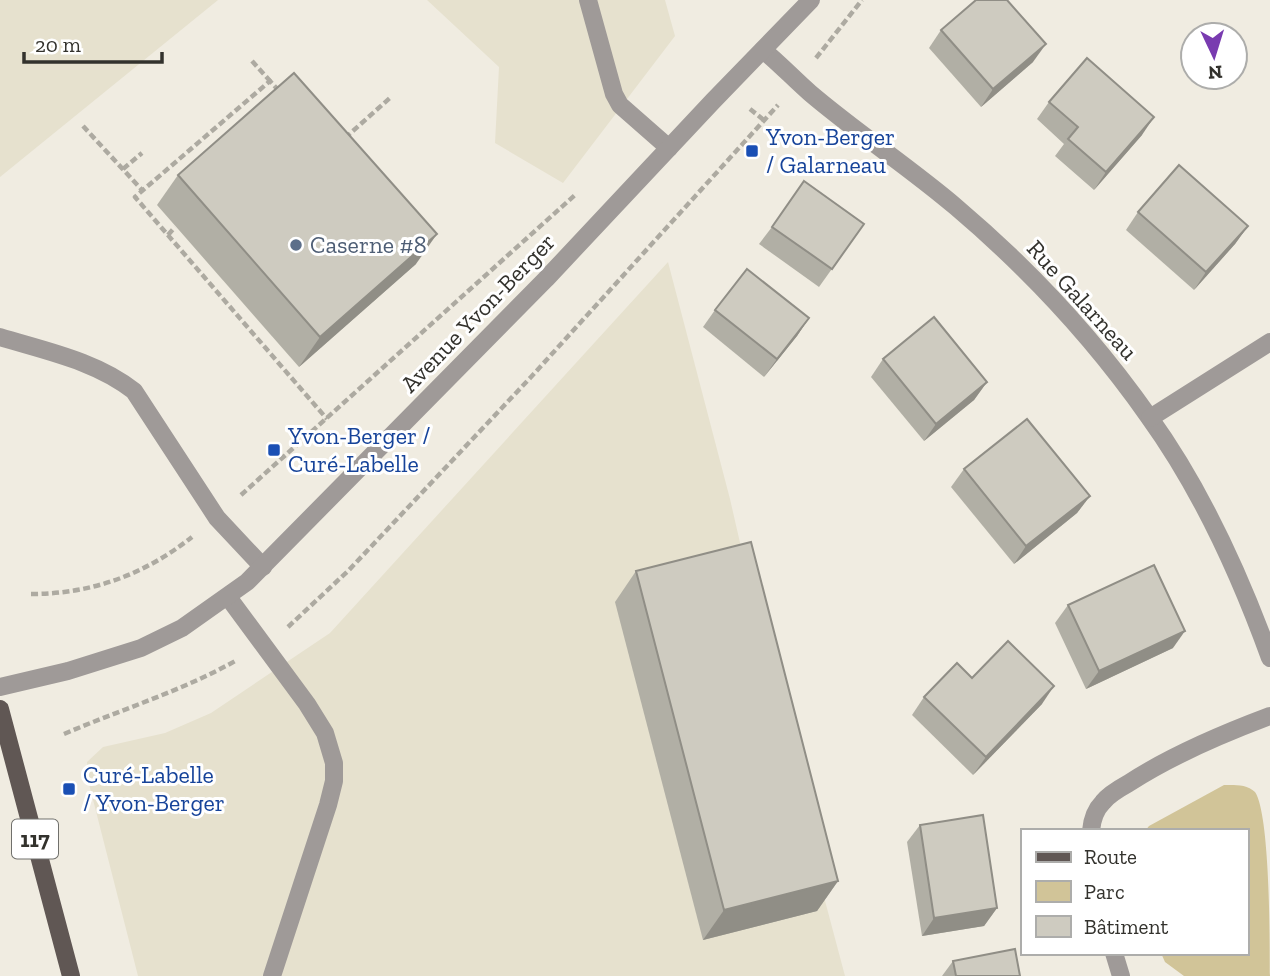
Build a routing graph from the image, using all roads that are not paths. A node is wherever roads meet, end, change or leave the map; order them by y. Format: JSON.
{"nodes":[{"id":1,"x":588,"y":0,"type":"edge"},
{"id":2,"x":811,"y":0,"type":"edge"},
{"id":3,"x":763,"y":50,"type":"junction"},
{"id":4,"x":669,"y":148,"type":"junction"},
{"id":5,"x":0,"y":337,"type":"edge"},
{"id":6,"x":1270,"y":342,"type":"edge"},
{"id":7,"x":1150,"y":418,"type":"junction"},
{"id":8,"x":263,"y":567,"type":"junction"},
{"id":9,"x":228,"y":597,"type":"junction"},
{"id":10,"x":1270,"y":658,"type":"edge"},
{"id":11,"x":0,"y":687,"type":"edge"},
{"id":12,"x":0,"y":709,"type":"edge"},
{"id":13,"x":1270,"y":716,"type":"edge"},
{"id":14,"x":1091,"y":829,"type":"edge"},
{"id":15,"x":1115,"y":955,"type":"edge"},
{"id":16,"x":71,"y":976,"type":"edge"},
{"id":17,"x":272,"y":976,"type":"edge"},
{"id":18,"x":1121,"y":976,"type":"edge"}],
"edges":[{"from":1,"to":4,"type":"street"},
{"from":2,"to":3,"type":"street","name":"Avenue Yvon-Berger"},
{"from":3,"to":4,"type":"street","name":"Avenue Yvon-Berger"},
{"from":3,"to":7,"type":"street","name":"Rue Galarneau"},
{"from":4,"to":8,"type":"street","name":"Avenue Yvon-Berger"},
{"from":5,"to":8,"type":"street"},
{"from":6,"to":7,"type":"street"},
{"from":7,"to":10,"type":"street","name":"Rue Galarneau"},
{"from":8,"to":9,"type":"street","name":"Avenue Yvon-Berger"},
{"from":9,"to":11,"type":"street","name":"Avenue Yvon-Berger"},
{"from":9,"to":17,"type":"street"},
{"from":12,"to":16,"type":"main road","number":"117"},
{"from":13,"to":14,"type":"street"},
{"from":15,"to":18,"type":"street"}]}
